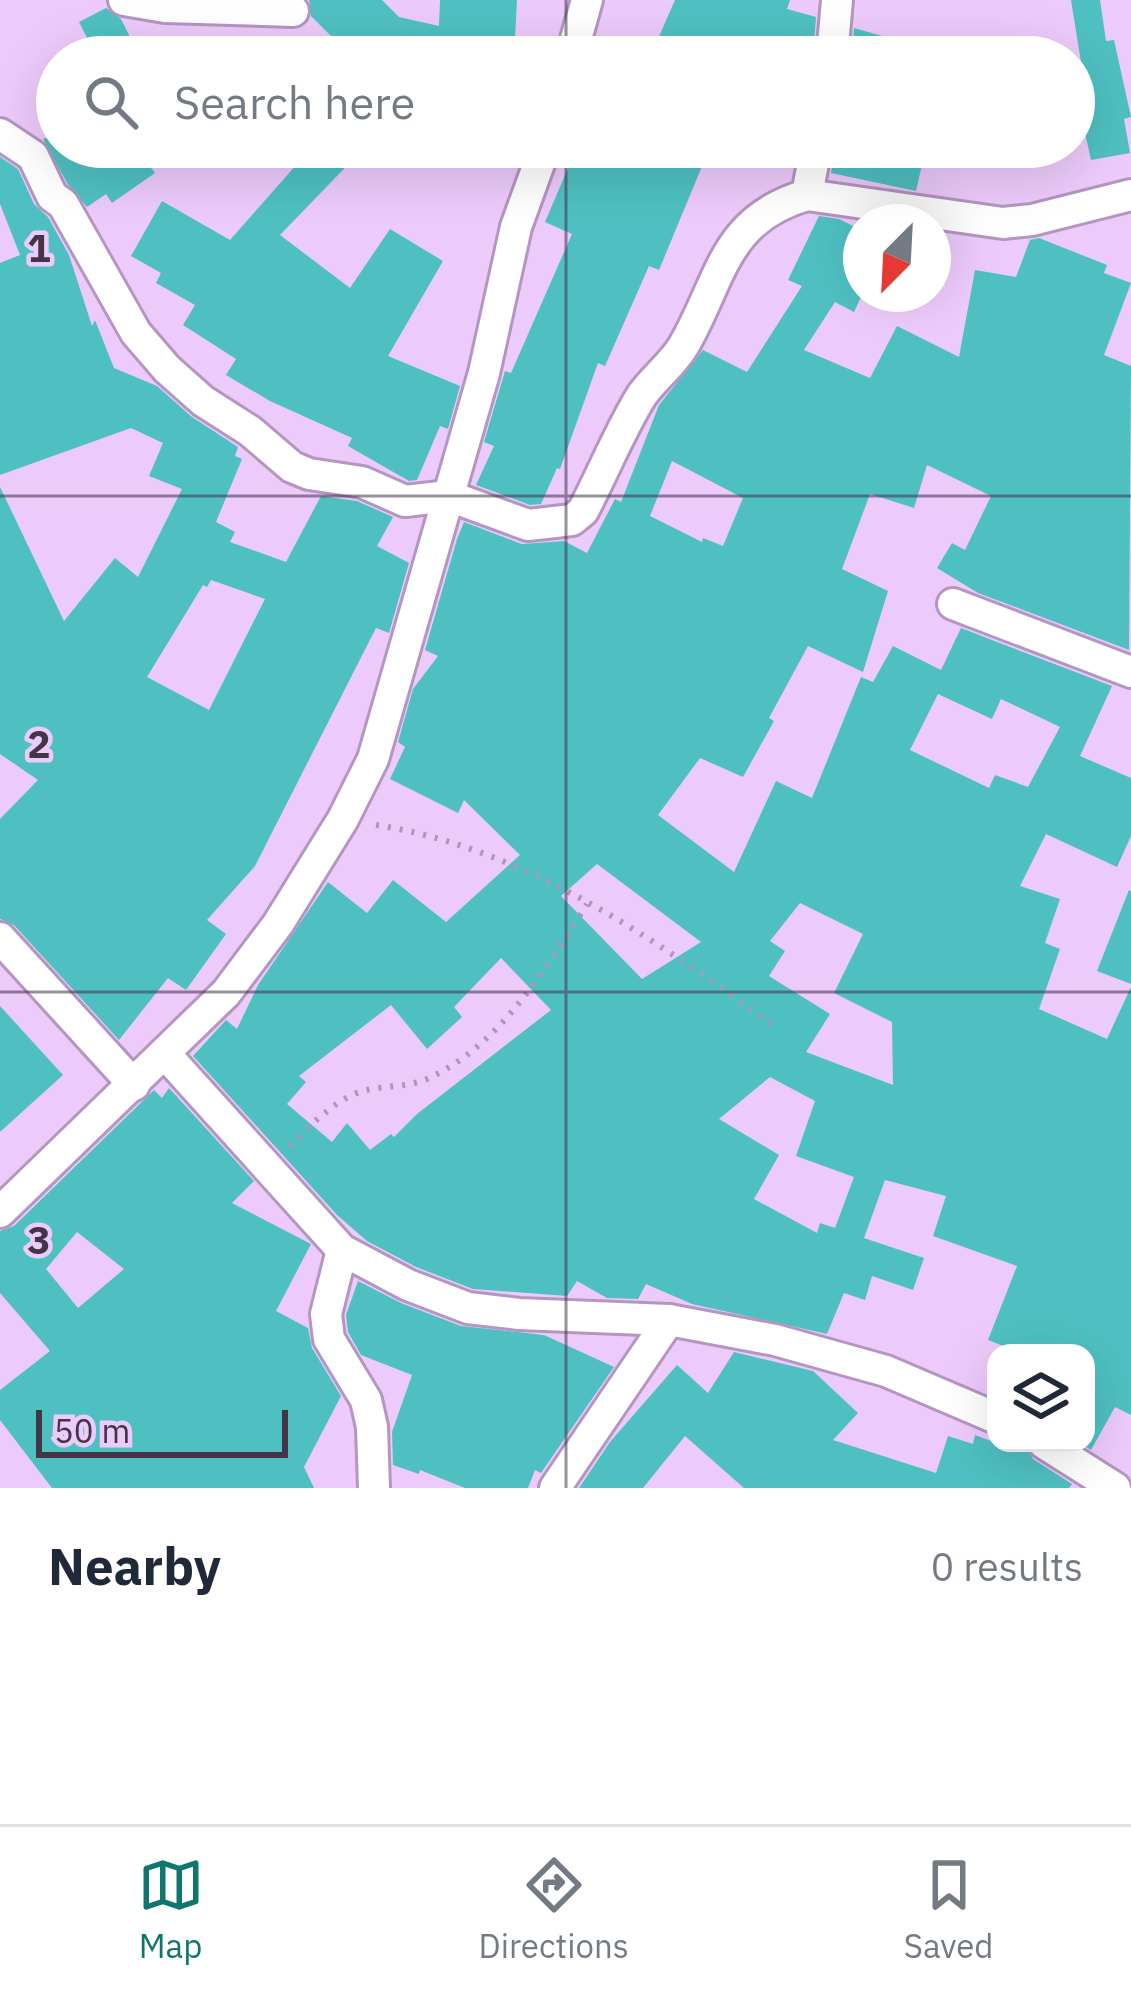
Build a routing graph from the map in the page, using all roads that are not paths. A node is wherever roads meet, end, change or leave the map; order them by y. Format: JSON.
{"nodes":[{"id":1,"x":124,"y":0,"type":"edge"},
{"id":2,"x":587,"y":0,"type":"edge"},
{"id":3,"x":837,"y":0,"type":"edge"},
{"id":4,"x":293,"y":11,"type":"dead end"},
{"id":5,"x":578,"y":36,"type":"edge"},
{"id":6,"x":834,"y":36,"type":"edge"},
{"id":7,"x":0,"y":134,"type":"edge"},
{"id":8,"x":36,"y":164,"type":"edge"},
{"id":9,"x":38,"y":168,"type":"edge"},
{"id":10,"x":537,"y":168,"type":"edge"},
{"id":11,"x":812,"y":168,"type":"edge"},
{"id":12,"x":807,"y":195,"type":"junction"},
{"id":13,"x":1131,"y":195,"type":"edge"},
{"id":14,"x":448,"y":496,"type":"junction"},
{"id":15,"x":953,"y":604,"type":"dead end"},
{"id":16,"x":1131,"y":672,"type":"edge"},
{"id":17,"x":0,"y":938,"type":"edge"},
{"id":18,"x":166,"y":1055,"type":"junction"},
{"id":19,"x":134,"y":1085,"type":"junction"},
{"id":20,"x":0,"y":1212,"type":"edge"},
{"id":21,"x":341,"y":1250,"type":"junction"},
{"id":22,"x":669,"y":1320,"type":"junction"},
{"id":23,"x":987,"y":1414,"type":"edge"},
{"id":24,"x":1057,"y":1452,"type":"edge"},
{"id":25,"x":374,"y":1488,"type":"edge"},
{"id":26,"x":555,"y":1488,"type":"edge"},
{"id":27,"x":1115,"y":1488,"type":"edge"}],
"edges":[{"from":1,"to":4,"type":"street"},
{"from":2,"to":5,"type":"street"},
{"from":3,"to":6,"type":"street"},
{"from":7,"to":8,"type":"street"},
{"from":9,"to":14,"type":"street"},
{"from":10,"to":14,"type":"street"},
{"from":11,"to":12,"type":"street"},
{"from":12,"to":13,"type":"street"},
{"from":12,"to":14,"type":"street"},
{"from":14,"to":18,"type":"street"},
{"from":15,"to":16,"type":"street"},
{"from":17,"to":19,"type":"street"},
{"from":18,"to":19,"type":"street"},
{"from":18,"to":21,"type":"street"},
{"from":19,"to":20,"type":"street"},
{"from":21,"to":22,"type":"street"},
{"from":21,"to":25,"type":"street"},
{"from":22,"to":23,"type":"street"},
{"from":22,"to":26,"type":"street"},
{"from":24,"to":27,"type":"street"}]}
